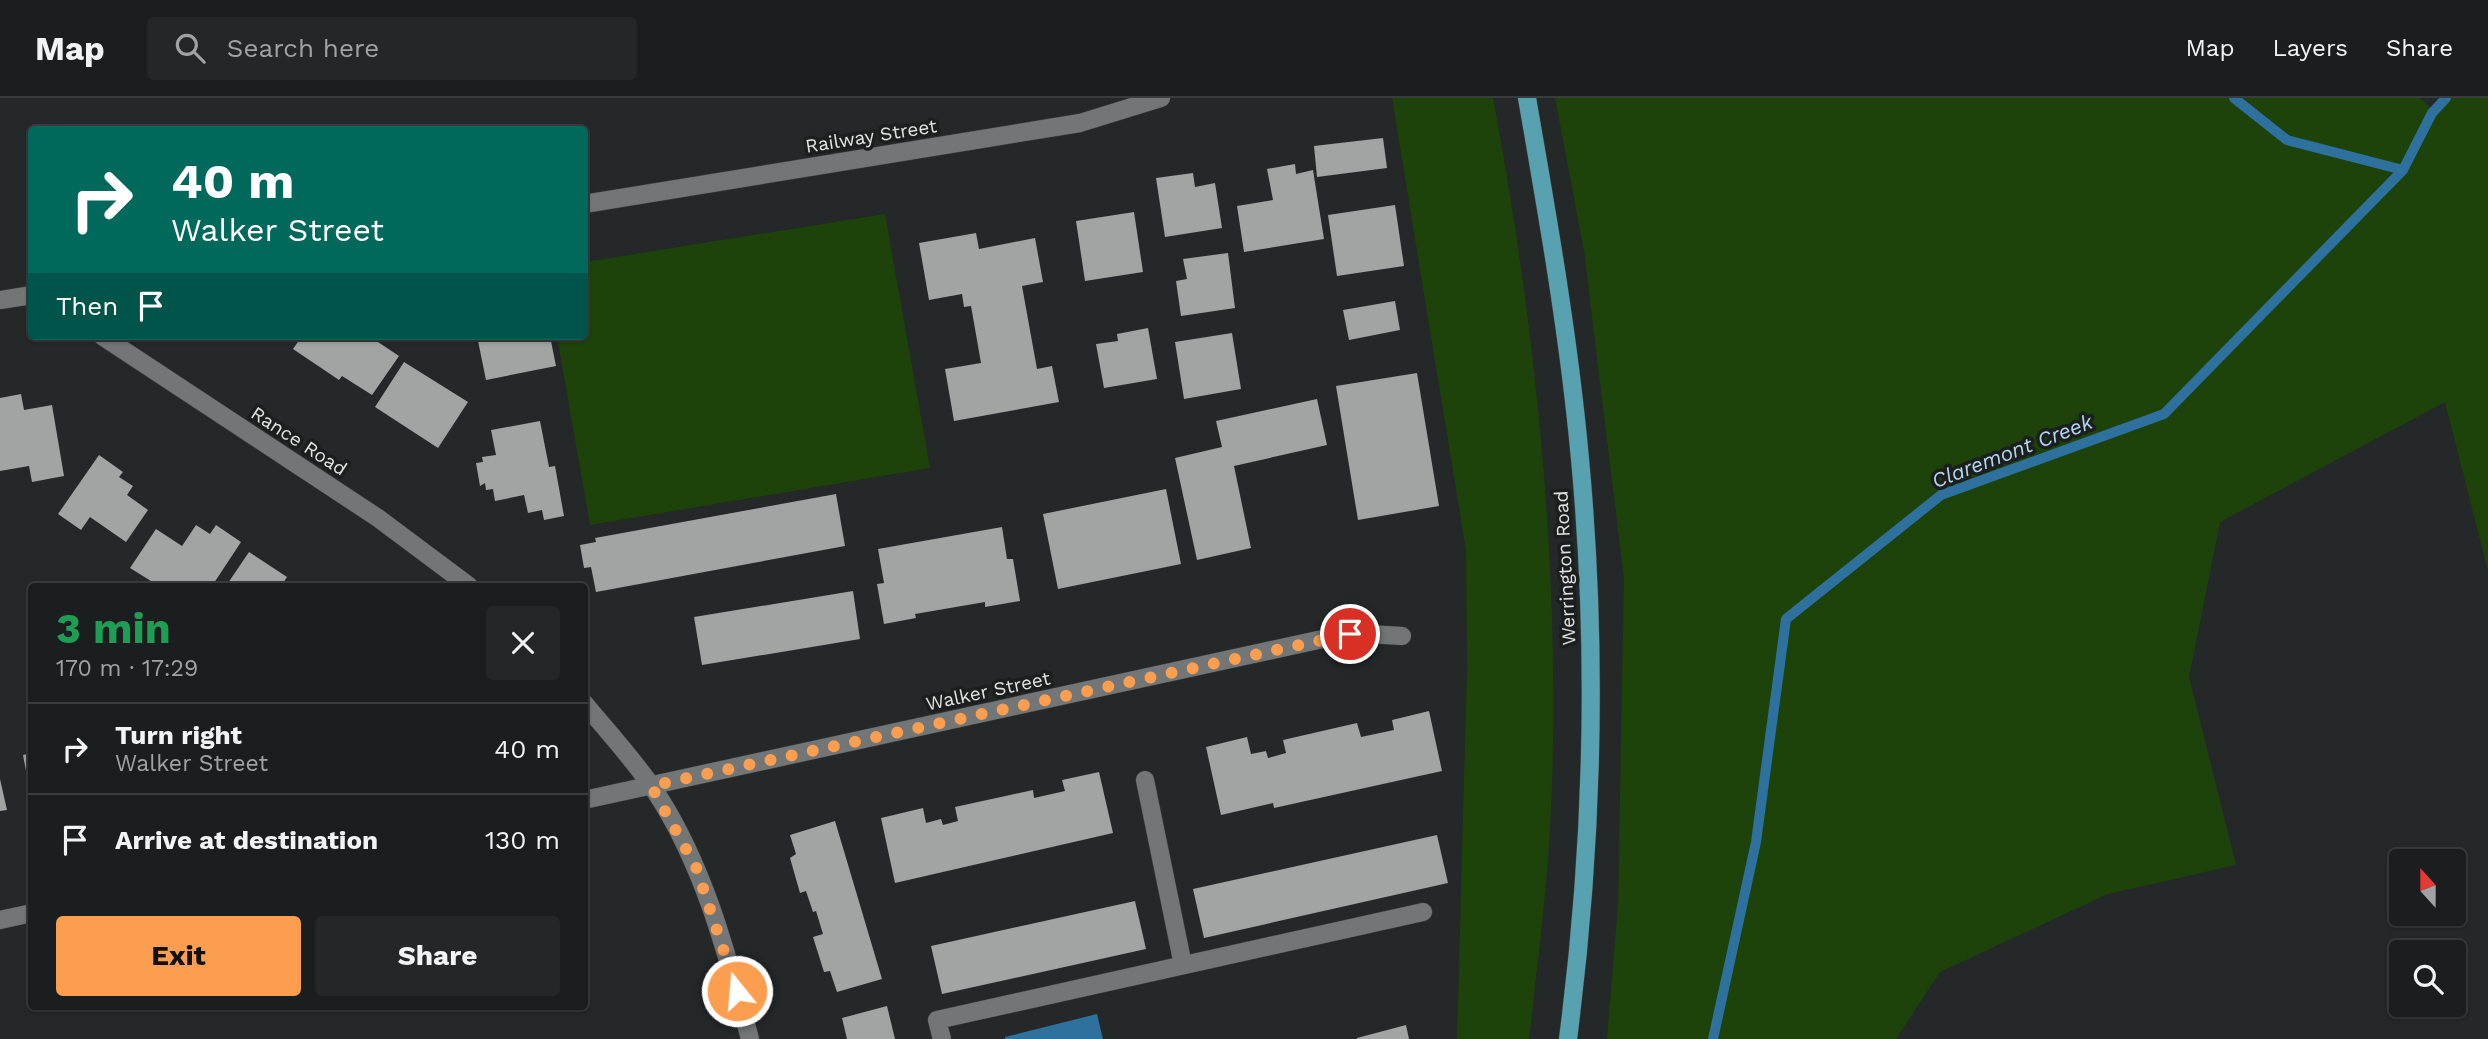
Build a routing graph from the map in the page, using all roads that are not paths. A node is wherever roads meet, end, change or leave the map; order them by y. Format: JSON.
{"nodes":[{"id":1,"x":1161,"y":98,"type":"edge"},
{"id":2,"x":1527,"y":98,"type":"edge"},
{"id":3,"x":588,"y":203,"type":"edge"},
{"id":4,"x":28,"y":296,"type":"edge"},
{"id":5,"x":0,"y":300,"type":"edge"},
{"id":6,"x":108,"y":340,"type":"edge"},
{"id":7,"x":465,"y":583,"type":"edge"},
{"id":8,"x":1402,"y":636,"type":"dead end"},
{"id":9,"x":588,"y":708,"type":"edge"},
{"id":10,"x":1145,"y":780,"type":"dead end"},
{"id":11,"x":651,"y":786,"type":"junction"},
{"id":12,"x":588,"y":799,"type":"edge"},
{"id":13,"x":1423,"y":912,"type":"dead end"},
{"id":14,"x":28,"y":915,"type":"edge"},
{"id":15,"x":0,"y":920,"type":"edge"},
{"id":16,"x":1183,"y":965,"type":"junction"},
{"id":17,"x":750,"y":1039,"type":"edge"},
{"id":18,"x":942,"y":1039,"type":"edge"},
{"id":19,"x":1568,"y":1039,"type":"edge"}],
"edges":[{"from":1,"to":3,"type":"street","name":"Railway Street"},
{"from":2,"to":19,"type":"main road","name":"Werrington Road"},
{"from":4,"to":5,"type":"street"},
{"from":6,"to":7,"type":"street","name":"Rance Road"},
{"from":8,"to":11,"type":"street","name":"Walker Street"},
{"from":9,"to":11,"type":"street"},
{"from":10,"to":16,"type":"street"},
{"from":11,"to":12,"type":"street","name":"Walker Street"},
{"from":11,"to":17,"type":"street"},
{"from":13,"to":16,"type":"street"},
{"from":14,"to":15,"type":"street"},
{"from":16,"to":18,"type":"street"}]}
